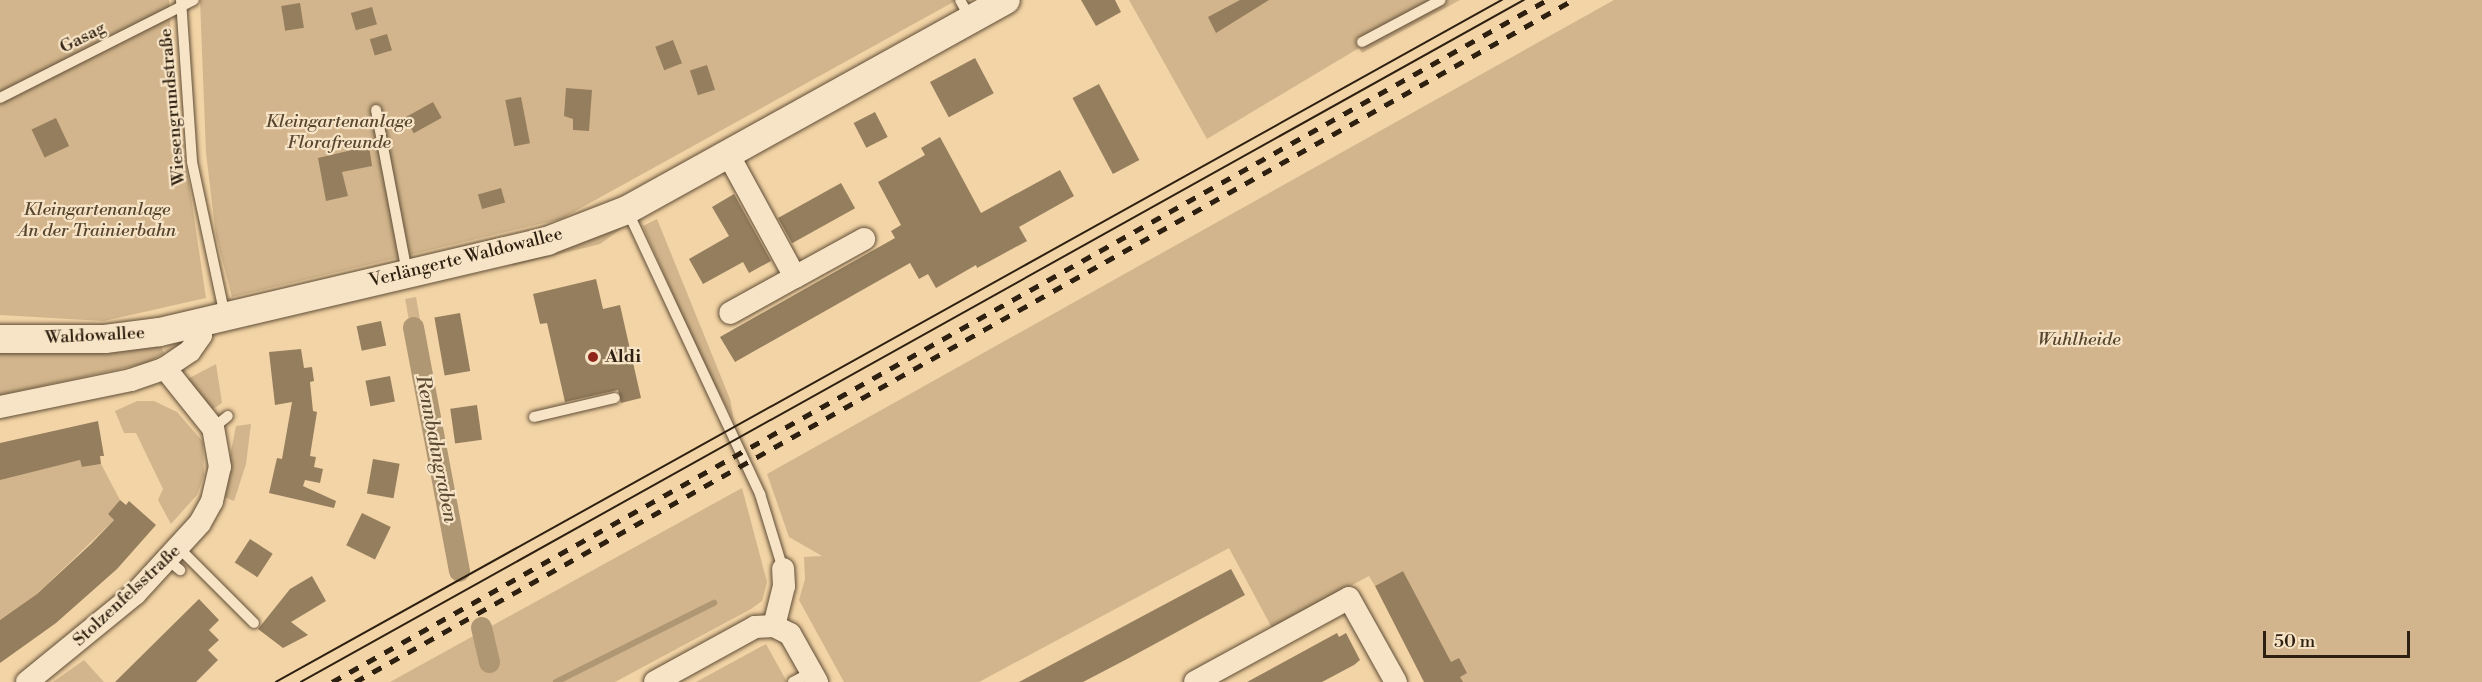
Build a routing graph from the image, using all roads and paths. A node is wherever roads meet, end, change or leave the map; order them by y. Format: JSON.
{"nodes":[{"id":1,"x":194,"y":0,"type":"edge"},
{"id":2,"x":1006,"y":0,"type":"edge"},
{"id":3,"x":1442,"y":0,"type":"edge"},
{"id":4,"x":181,"y":3,"type":"edge"},
{"id":5,"x":965,"y":10,"type":"edge"},
{"id":6,"x":1362,"y":42,"type":"dead end"},
{"id":7,"x":0,"y":98,"type":"edge"},
{"id":8,"x":376,"y":110,"type":"dead end"},
{"id":9,"x":728,"y":154,"type":"junction"},
{"id":10,"x":627,"y":210,"type":"junction"},
{"id":11,"x":864,"y":239,"type":"dead end"},
{"id":12,"x":408,"y":274,"type":"junction"},
{"id":13,"x":795,"y":277,"type":"junction"},
{"id":14,"x":730,"y":313,"type":"dead end"},
{"id":15,"x":213,"y":320,"type":"junction"},
{"id":16,"x":0,"y":339,"type":"edge"},
{"id":17,"x":165,"y":368,"type":"junction"},
{"id":18,"x":615,"y":399,"type":"dead end"},
{"id":19,"x":0,"y":407,"type":"edge"},
{"id":20,"x":534,"y":417,"type":"dead end"},
{"id":21,"x":175,"y":559,"type":"junction"},
{"id":22,"x":783,"y":569,"type":"joint"},
{"id":23,"x":254,"y":623,"type":"dead end"},
{"id":24,"x":774,"y":626,"type":"junction"},
{"id":25,"x":808,"y":679,"type":"edge"},
{"id":26,"x":27,"y":682,"type":"edge"},
{"id":27,"x":655,"y":682,"type":"edge"},
{"id":28,"x":1195,"y":682,"type":"edge"},
{"id":29,"x":1396,"y":682,"type":"edge"}],
"edges":[{"from":1,"to":4,"type":"lane","name":"Gasag"},
{"from":2,"to":5,"type":"street","name":"Verlängerte Waldowallee"},
{"from":3,"to":6,"type":"lane"},
{"from":4,"to":7,"type":"lane","name":"Gasag"},
{"from":4,"to":15,"type":"lane","name":"Wiesengrundstraße"},
{"from":5,"to":9,"type":"street","name":"Verlängerte Waldowallee"},
{"from":8,"to":12,"type":"lane"},
{"from":9,"to":10,"type":"street","name":"Verlängerte Waldowallee"},
{"from":9,"to":13,"type":"street"},
{"from":10,"to":12,"type":"street","name":"Verlängerte Waldowallee"},
{"from":10,"to":22,"type":"lane"},
{"from":11,"to":13,"type":"street"},
{"from":12,"to":15,"type":"street","name":"Verlängerte Waldowallee"},
{"from":13,"to":14,"type":"street"},
{"from":15,"to":16,"type":"street","name":"Waldowallee"},
{"from":15,"to":17,"type":"street"},
{"from":17,"to":19,"type":"street"},
{"from":17,"to":21,"type":"street","name":"Stolzenfelsstraße"},
{"from":18,"to":20,"type":"lane"},
{"from":21,"to":23,"type":"lane"},
{"from":21,"to":26,"type":"street","name":"Stolzenfelsstraße"},
{"from":22,"to":24,"type":"street"},
{"from":24,"to":25,"type":"street"},
{"from":24,"to":27,"type":"street"},
{"from":28,"to":29,"type":"street"}]}
